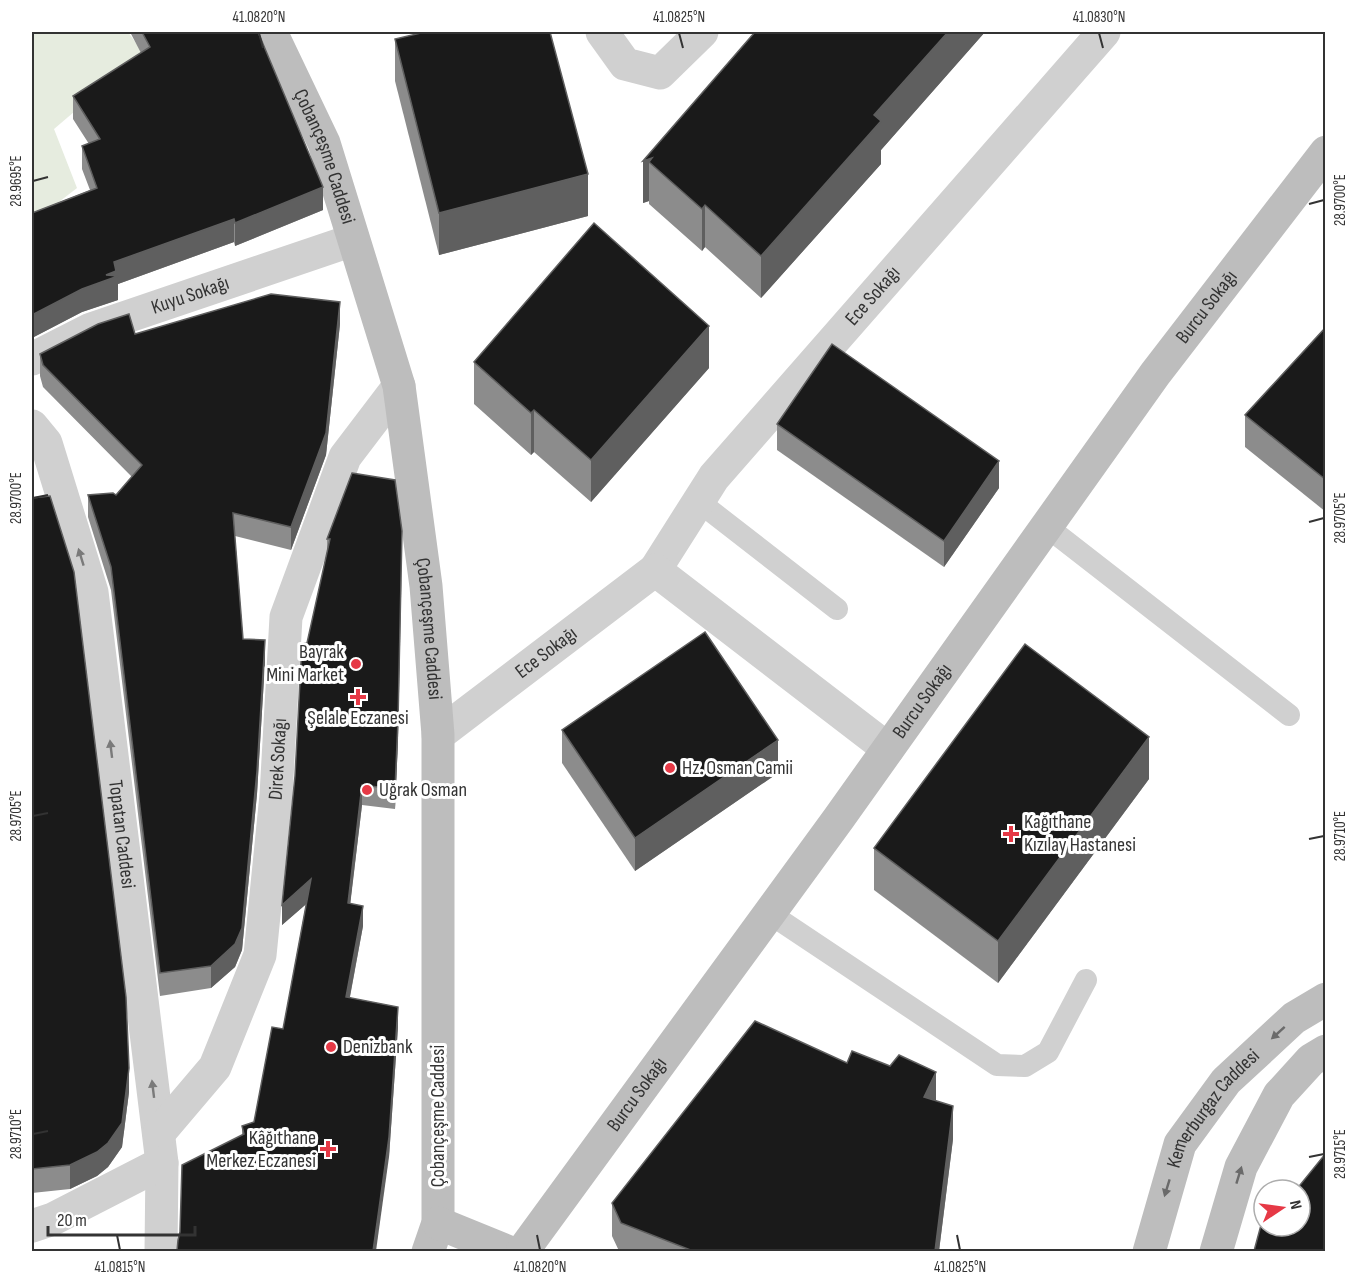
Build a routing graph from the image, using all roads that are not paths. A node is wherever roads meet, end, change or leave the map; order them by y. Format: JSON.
{"nodes":[{"id":1,"x":271,"y":32,"type":"edge"},
{"id":2,"x":602,"y":32,"type":"edge"},
{"id":3,"x":702,"y":32,"type":"edge"},
{"id":4,"x":1104,"y":32,"type":"edge"},
{"id":5,"x":1326,"y":152,"type":"edge"},
{"id":6,"x":353,"y":240,"type":"junction"},
{"id":7,"x":32,"y":359,"type":"edge"},
{"id":8,"x":399,"y":386,"type":"junction"},
{"id":9,"x":32,"y":426,"type":"edge"},
{"id":10,"x":698,"y":501,"type":"junction"},
{"id":11,"x":1046,"y":526,"type":"junction"},
{"id":12,"x":655,"y":570,"type":"junction"},
{"id":13,"x":837,"y":609,"type":"dead end"},
{"id":14,"x":1289,"y":715,"type":"dead end"},
{"id":15,"x":438,"y":735,"type":"junction"},
{"id":16,"x":888,"y":748,"type":"junction"},
{"id":17,"x":769,"y":913,"type":"junction"},
{"id":18,"x":1086,"y":980,"type":"dead end"},
{"id":19,"x":1326,"y":999,"type":"edge"},
{"id":20,"x":1326,"y":1051,"type":"edge"},
{"id":21,"x":160,"y":1148,"type":"junction"},
{"id":22,"x":32,"y":1226,"type":"edge"},
{"id":23,"x":433,"y":1237,"type":"edge"},
{"id":24,"x":161,"y":1251,"type":"edge"},
{"id":25,"x":509,"y":1251,"type":"edge"},
{"id":26,"x":522,"y":1251,"type":"edge"},
{"id":27,"x":1149,"y":1251,"type":"edge"},
{"id":28,"x":1216,"y":1251,"type":"edge"}],
"edges":[{"from":1,"to":6,"type":"main road","name":"Çobançeşme Caddesi"},
{"from":2,"to":3,"type":"street"},
{"from":4,"to":10,"type":"street","name":"Ece Sokağı"},
{"from":5,"to":11,"type":"main road","name":"Burcu Sokağı"},
{"from":6,"to":7,"type":"street","name":"Kuyu Sokağı"},
{"from":6,"to":8,"type":"main road","name":"Çobançeşme Caddesi"},
{"from":8,"to":15,"type":"main road","name":"Çobançeşme Caddesi"},
{"from":8,"to":21,"type":"street","name":"Direk Sokağı"},
{"from":21,"to":9,"type":"street","name":"Topatan Caddesi","one_way":true},
{"from":10,"to":12,"type":"street","name":"Ece Sokağı"},
{"from":10,"to":13,"type":"lane"},
{"from":11,"to":14,"type":"lane"},
{"from":11,"to":16,"type":"main road","name":"Burcu Sokağı"},
{"from":12,"to":15,"type":"street","name":"Ece Sokağı"},
{"from":12,"to":16,"type":"street"},
{"from":15,"to":23,"type":"main road","name":"Çobançeşme Caddesi"},
{"from":16,"to":17,"type":"main road","name":"Burcu Sokağı"},
{"from":17,"to":18,"type":"lane"},
{"from":17,"to":26,"type":"main road","name":"Burcu Sokağı"},
{"from":19,"to":27,"type":"main road","name":"Kemerburgaz Caddesi","one_way":true},
{"from":28,"to":20,"type":"main road","name":"Kemerburgaz Caddesi","one_way":true},
{"from":21,"to":22,"type":"street"},
{"from":21,"to":24,"type":"street","name":"Topatan Caddesi"},
{"from":23,"to":25,"type":"main road"}]}
